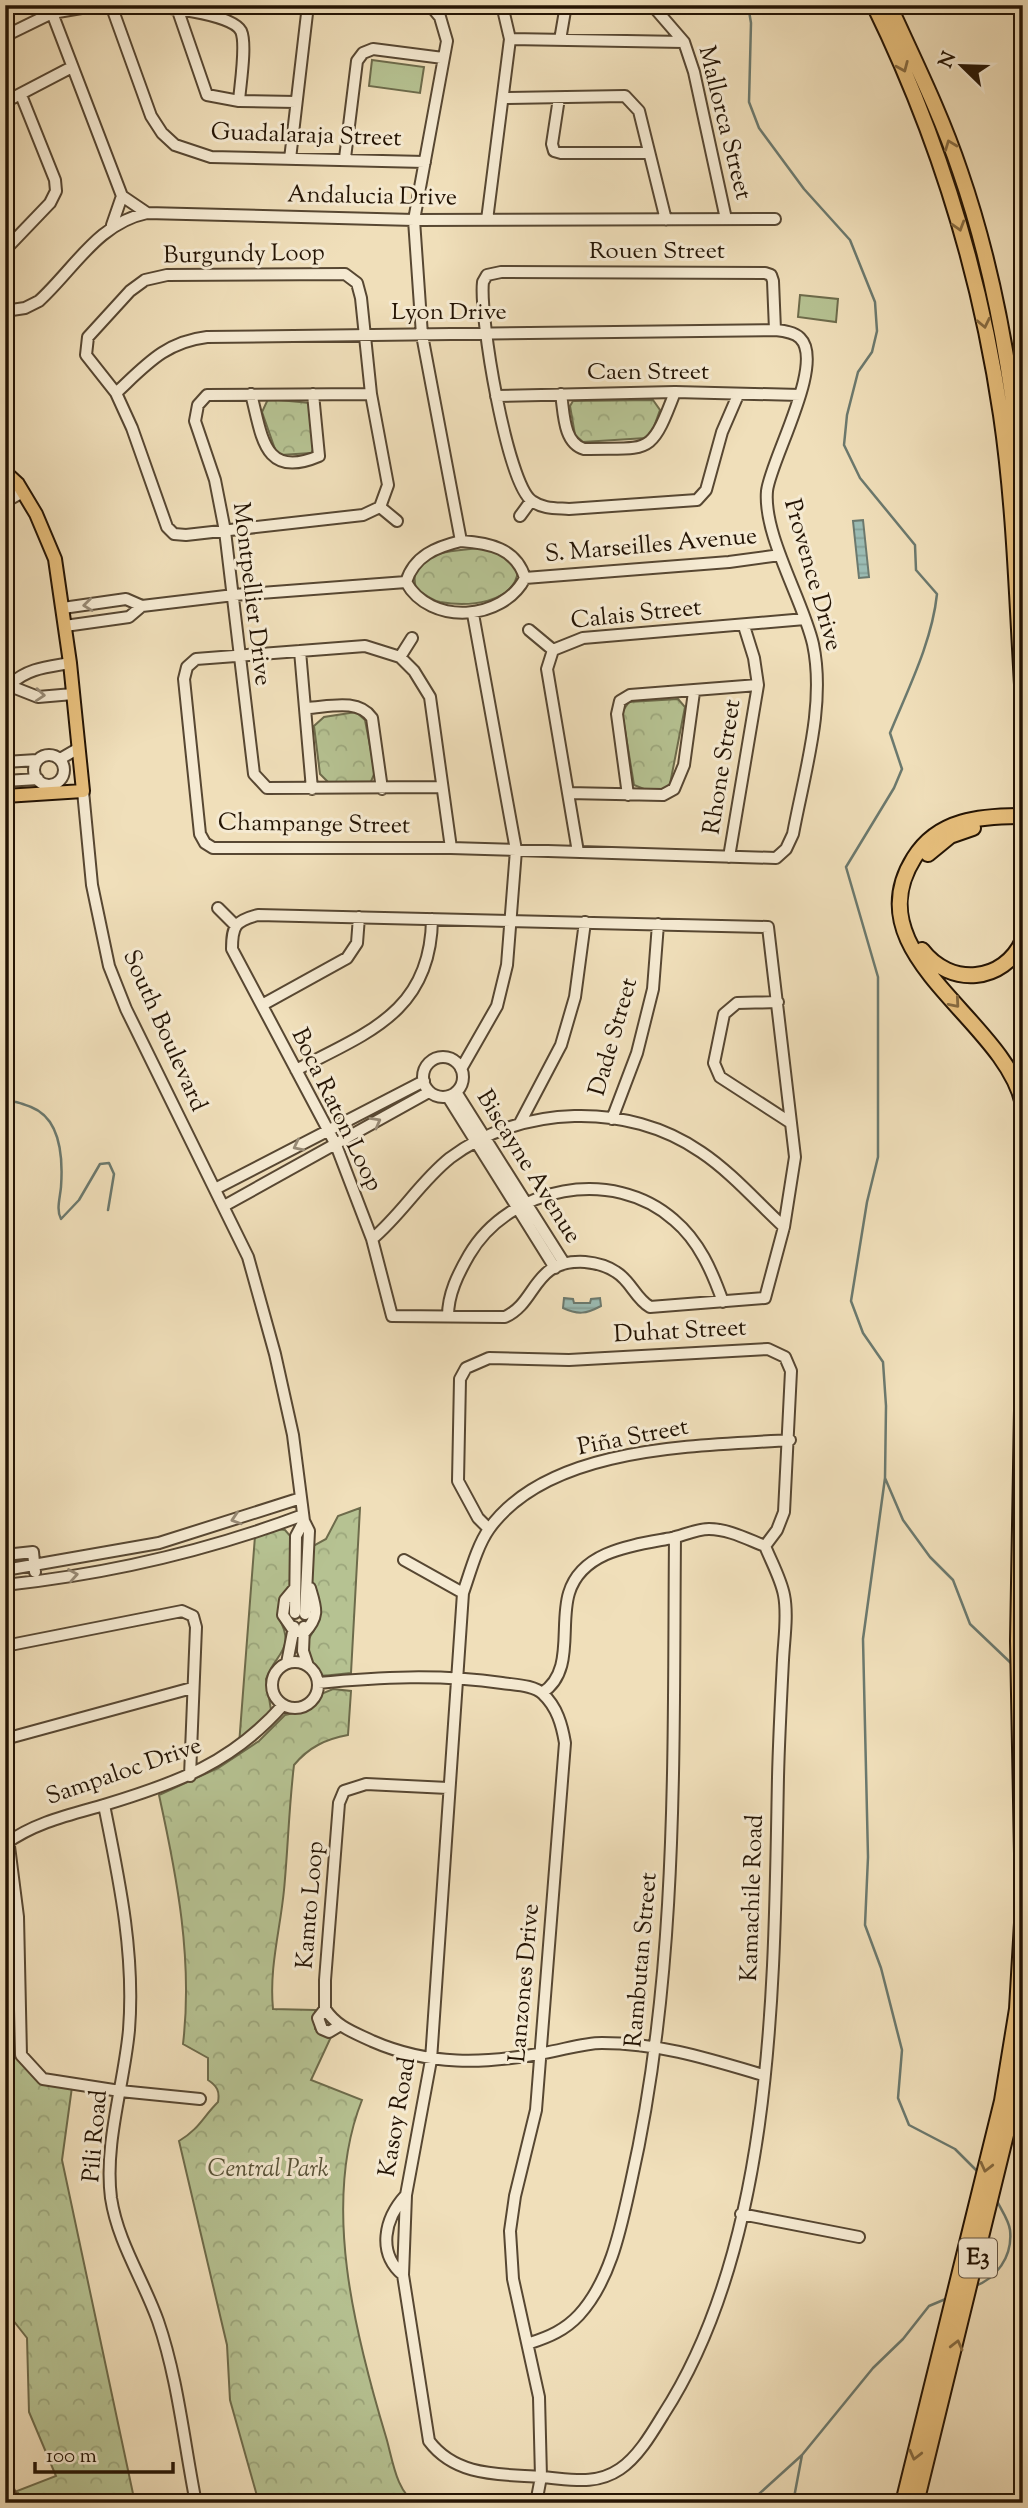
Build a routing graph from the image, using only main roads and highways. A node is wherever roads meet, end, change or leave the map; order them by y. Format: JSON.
{"nodes":[{"id":1,"x":874,"y":5,"type":"edge"},
{"id":2,"x":889,"y":5,"type":"edge"},
{"id":3,"x":1006,"y":350,"type":"junction"},
{"id":4,"x":1023,"y":425,"type":"edge"},
{"id":5,"x":5,"y":472,"type":"edge"},
{"id":6,"x":1023,"y":494,"type":"edge"},
{"id":7,"x":1023,"y":701,"type":"edge"},
{"id":8,"x":5,"y":796,"type":"edge"},
{"id":9,"x":1023,"y":816,"type":"edge"},
{"id":10,"x":1023,"y":825,"type":"edge"},
{"id":11,"x":1023,"y":940,"type":"edge"},
{"id":12,"x":1023,"y":1104,"type":"edge"},
{"id":13,"x":1023,"y":1353,"type":"edge"},
{"id":14,"x":1022,"y":1376,"type":"edge"},
{"id":15,"x":1022,"y":1828,"type":"edge"},
{"id":16,"x":1023,"y":2065,"type":"edge"},
{"id":17,"x":1009,"y":2102,"type":"junction"},
{"id":18,"x":934,"y":2410,"type":"junction"},
{"id":19,"x":903,"y":2503,"type":"edge"},
{"id":20,"x":916,"y":2503,"type":"edge"}],
"edges":[{"from":1,"to":7,"type":"highway","one_way":true},
{"from":3,"to":2,"type":"highway","one_way":true},
{"from":3,"to":4,"type":"highway"},
{"from":3,"to":6,"type":"highway"},
{"from":5,"to":8,"type":"main road","name":"South Boulevard"},
{"from":9,"to":12,"type":"highway","one_way":true},
{"from":10,"to":11,"type":"highway"},
{"from":13,"to":14,"type":"highway","number":"E3"},
{"from":14,"to":15,"type":"highway","number":"E3"},
{"from":15,"to":17,"type":"highway","number":"E3"},
{"from":16,"to":17,"type":"highway","number":"E3"},
{"from":17,"to":18,"type":"highway","number":"E3"},
{"from":18,"to":19,"type":"highway","number":"E3","one_way":true},
{"from":18,"to":20,"type":"highway","number":"E3"}]}
